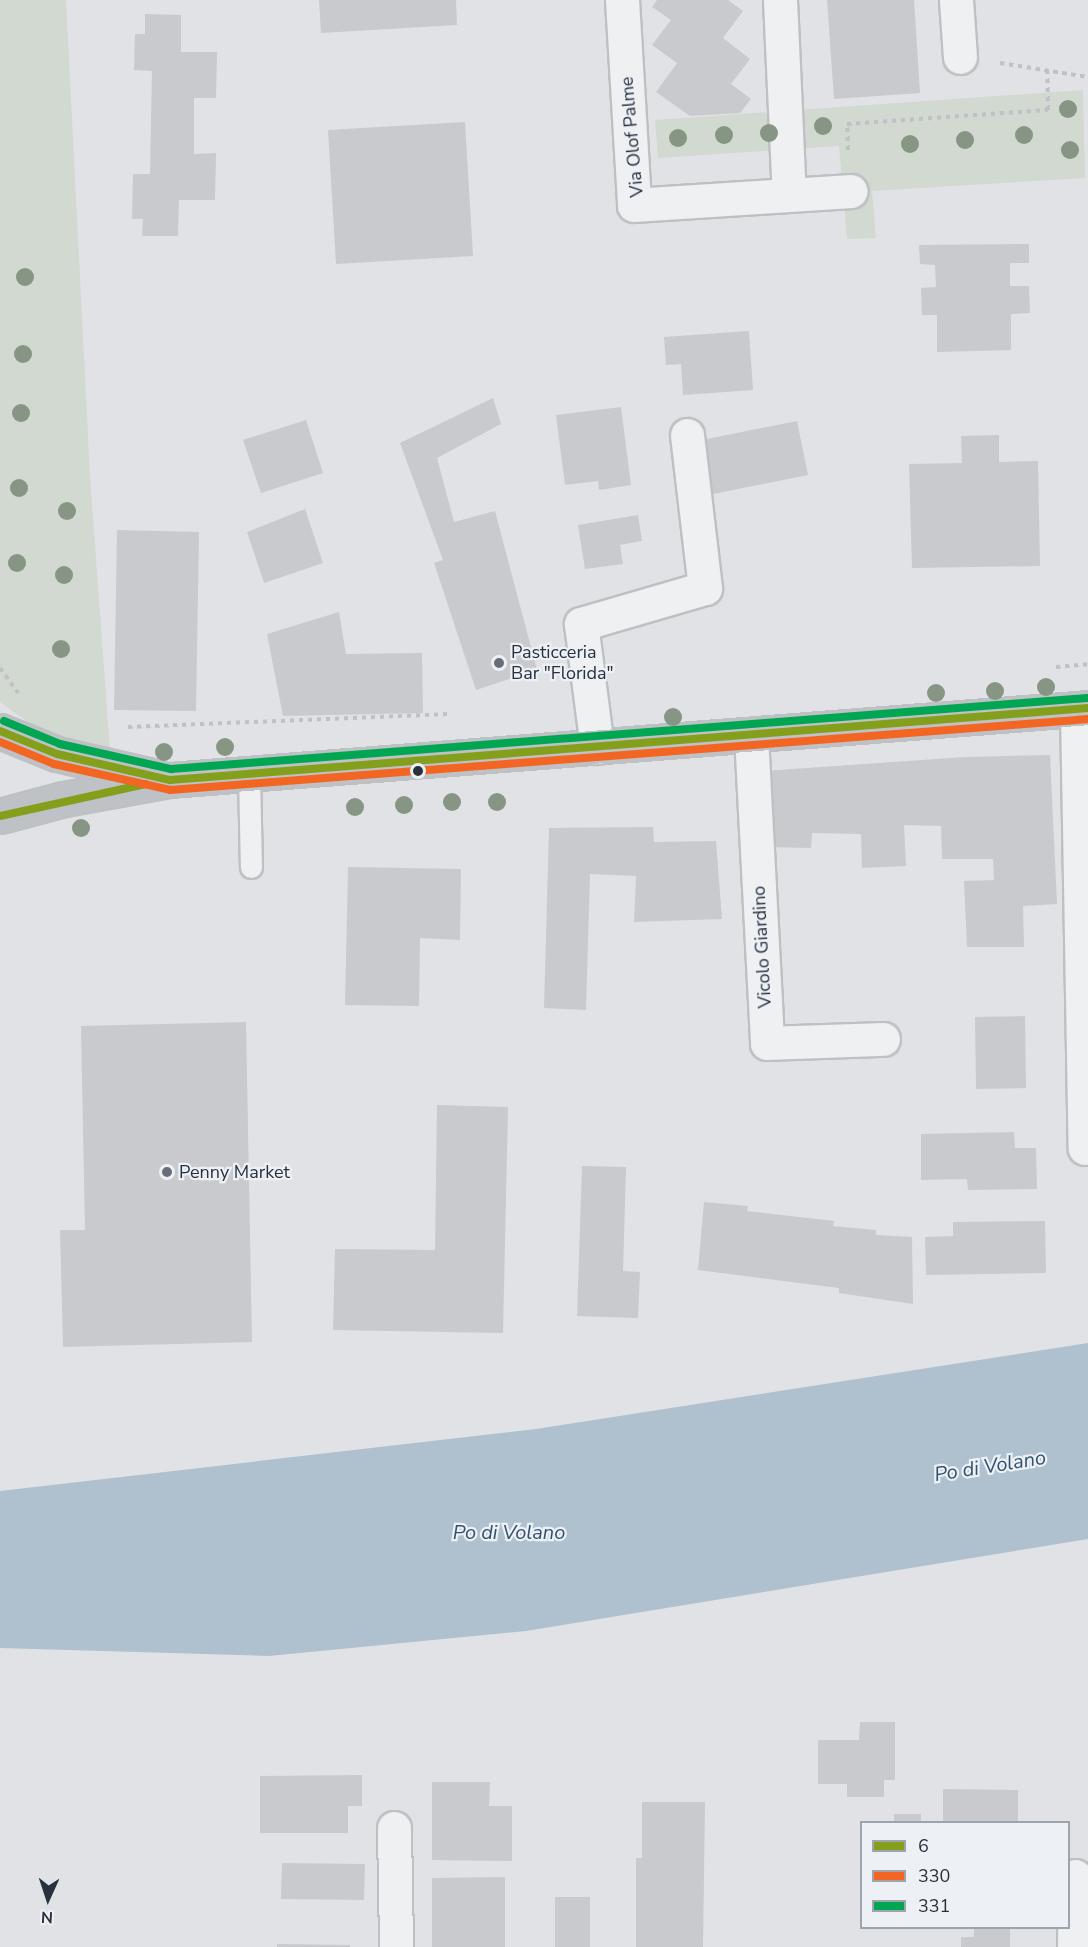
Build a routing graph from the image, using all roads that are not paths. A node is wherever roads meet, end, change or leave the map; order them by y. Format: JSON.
{"nodes":[{"id":1,"x":622,"y":0,"type":"edge"},
{"id":2,"x":780,"y":0,"type":"edge"},
{"id":3,"x":956,"y":0,"type":"edge"},
{"id":4,"x":960,"y":57,"type":"road end"},
{"id":5,"x":851,"y":191,"type":"road end"},
{"id":6,"x":789,"y":195,"type":"junction"},
{"id":7,"x":687,"y":435,"type":"dead end"},
{"id":8,"x":1082,"y":709,"type":"edge"},
{"id":9,"x":0,"y":731,"type":"edge"},
{"id":10,"x":751,"y":735,"type":"junction"},
{"id":11,"x":597,"y":747,"type":"junction"},
{"id":12,"x":249,"y":774,"type":"junction"},
{"id":13,"x":170,"y":780,"type":"junction"},
{"id":14,"x":0,"y":816,"type":"edge"},
{"id":15,"x":251,"y":867,"type":"dead end"},
{"id":16,"x":883,"y":1039,"type":"dead end"},
{"id":17,"x":1085,"y":1148,"type":"dead end"},
{"id":18,"x":394,"y":1828,"type":"dead end"},
{"id":19,"x":1075,"y":1876,"type":"dead end"},
{"id":20,"x":396,"y":1947,"type":"edge"},
{"id":21,"x":1074,"y":1947,"type":"edge"}],
"edges":[{"from":1,"to":6,"type":"street","name":"Via Olof Palme"},
{"from":2,"to":6,"type":"street"},
{"from":3,"to":4,"type":"street"},
{"from":5,"to":6,"type":"street","name":"Via Olof Palme"},
{"from":7,"to":11,"type":"street"},
{"from":8,"to":10,"type":"main road"},
{"from":8,"to":17,"type":"street"},
{"from":9,"to":13,"type":"main road"},
{"from":10,"to":11,"type":"main road"},
{"from":10,"to":16,"type":"street","name":"Vicolo Giardino"},
{"from":11,"to":12,"type":"main road"},
{"from":12,"to":13,"type":"main road"},
{"from":12,"to":15,"type":"lane"},
{"from":13,"to":14,"type":"main road"},
{"from":18,"to":20,"type":"street"},
{"from":19,"to":21,"type":"street"}]}
